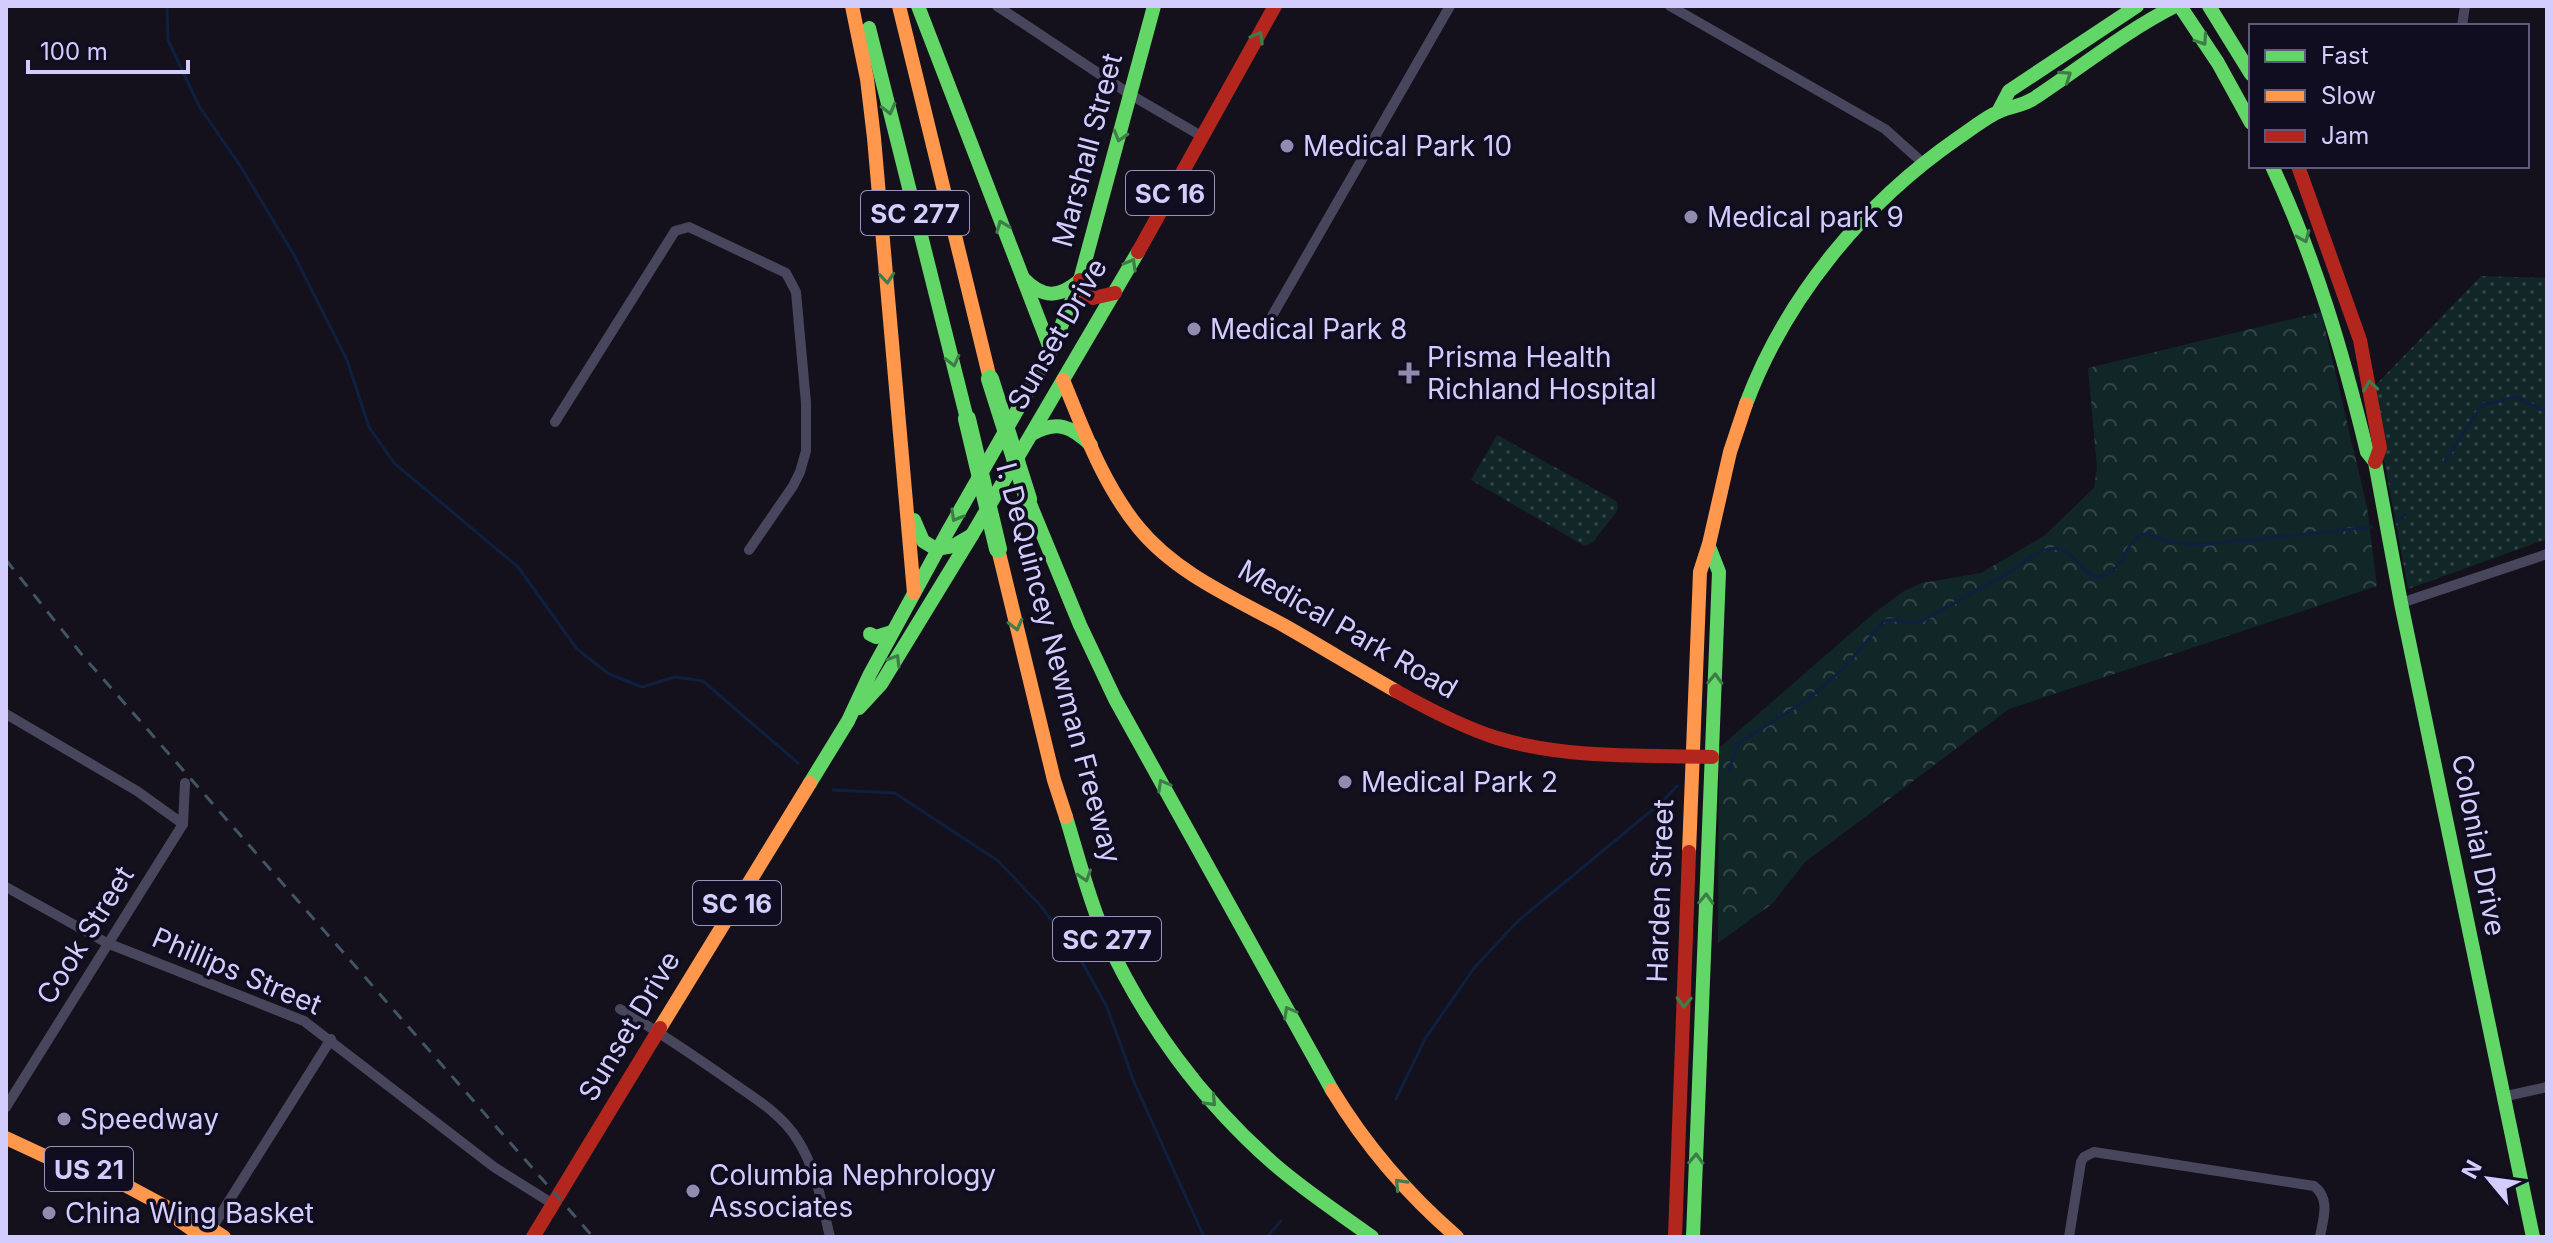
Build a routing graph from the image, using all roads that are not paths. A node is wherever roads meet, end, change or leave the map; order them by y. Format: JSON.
{"nodes":[{"id":1,"x":852,"y":6,"type":"edge"},
{"id":2,"x":863,"y":6,"type":"edge"},
{"id":3,"x":899,"y":6,"type":"edge"},
{"id":4,"x":918,"y":6,"type":"edge"},
{"id":5,"x":1154,"y":6,"type":"edge"},
{"id":6,"x":1275,"y":6,"type":"edge"},
{"id":7,"x":1450,"y":6,"type":"edge"},
{"id":8,"x":1670,"y":6,"type":"edge"},
{"id":9,"x":2137,"y":6,"type":"edge"},
{"id":10,"x":2178,"y":6,"type":"edge"},
{"id":11,"x":2209,"y":6,"type":"edge"},
{"id":12,"x":1000,"y":7,"type":"edge"},
{"id":13,"x":2249,"y":71,"type":"edge"},
{"id":14,"x":1131,"y":95,"type":"junction"},
{"id":15,"x":1998,"y":112,"type":"junction"},
{"id":16,"x":2249,"y":119,"type":"edge"},
{"id":17,"x":1203,"y":137,"type":"junction"},
{"id":18,"x":1923,"y":163,"type":"junction"},
{"id":19,"x":2273,"y":168,"type":"edge"},
{"id":20,"x":2299,"y":168,"type":"edge"},
{"id":21,"x":1022,"y":278,"type":"junction"},
{"id":22,"x":1080,"y":280,"type":"junction"},
{"id":23,"x":1115,"y":293,"type":"junction"},
{"id":24,"x":1264,"y":330,"type":"dead end"},
{"id":25,"x":1051,"y":351,"type":"junction"},
{"id":26,"x":1063,"y":380,"type":"junction"},
{"id":27,"x":555,"y":422,"type":"dead end"},
{"id":28,"x":1031,"y":435,"type":"junction"},
{"id":29,"x":1091,"y":445,"type":"junction"},
{"id":30,"x":902,"y":447,"type":"junction"},
{"id":31,"x":2375,"y":462,"type":"junction"},
{"id":32,"x":972,"y":535,"type":"junction"},
{"id":33,"x":938,"y":549,"type":"junction"},
{"id":34,"x":1710,"y":549,"type":"junction"},
{"id":35,"x":749,"y":550,"type":"dead end"},
{"id":36,"x":2547,"y":554,"type":"edge"},
{"id":37,"x":914,"y":593,"type":"junction"},
{"id":38,"x":2401,"y":603,"type":"junction"},
{"id":39,"x":892,"y":632,"type":"junction"},
{"id":40,"x":870,"y":634,"type":"dead end"},
{"id":41,"x":6,"y":714,"type":"edge"},
{"id":42,"x":848,"y":721,"type":"junction"},
{"id":43,"x":1692,"y":757,"type":"junction"},
{"id":44,"x":1712,"y":757,"type":"junction"},
{"id":45,"x":185,"y":783,"type":"dead end"},
{"id":46,"x":183,"y":824,"type":"junction"},
{"id":47,"x":6,"y":887,"type":"edge"},
{"id":48,"x":107,"y":943,"type":"junction"},
{"id":49,"x":620,"y":1009,"type":"dead end"},
{"id":50,"x":658,"y":1032,"type":"junction"},
{"id":51,"x":331,"y":1039,"type":"junction"},
{"id":52,"x":2547,"y":1087,"type":"edge"},
{"id":53,"x":2502,"y":1097,"type":"junction"},
{"id":54,"x":6,"y":1107,"type":"edge"},
{"id":55,"x":6,"y":1138,"type":"edge"},
{"id":56,"x":553,"y":1204,"type":"junction"},
{"id":57,"x":205,"y":1234,"type":"edge"},
{"id":58,"x":533,"y":1237,"type":"edge"},
{"id":59,"x":830,"y":1237,"type":"edge"},
{"id":60,"x":1372,"y":1237,"type":"edge"},
{"id":61,"x":1457,"y":1237,"type":"edge"},
{"id":62,"x":1675,"y":1237,"type":"edge"},
{"id":63,"x":1693,"y":1237,"type":"edge"},
{"id":64,"x":2069,"y":1237,"type":"edge"},
{"id":65,"x":2320,"y":1237,"type":"edge"},
{"id":66,"x":2533,"y":1237,"type":"edge"}],
"edges":[{"from":1,"to":30,"type":"main road","one_way":true},
{"from":2,"to":60,"type":"main road","name":"I. DeQuincey Newman Freeway","number":"SC 277","one_way":true,"bridge":true},
{"from":61,"to":3,"type":"main road","name":"I. DeQuincey Newman Freeway","number":"SC 277","one_way":true,"bridge":true},
{"from":21,"to":4,"type":"main road","name":"Medical Park Road","one_way":true},
{"from":5,"to":14,"type":"main road","name":"Marshall Street","number":"SC 16"},
{"from":17,"to":6,"type":"main road","name":"Sunset Drive","number":"SC 16","one_way":true},
{"from":7,"to":24,"type":"street"},
{"from":8,"to":18,"type":"street"},
{"from":9,"to":15,"type":"main road","name":"Harden Street"},
{"from":15,"to":10,"type":"main road","name":"Harden Street","one_way":true},
{"from":10,"to":16,"type":"main road","one_way":true},
{"from":11,"to":13,"type":"main road"},
{"from":12,"to":14,"type":"street"},
{"from":14,"to":17,"type":"street"},
{"from":14,"to":22,"type":"main road","name":"Marshall Street","number":"SC 16","one_way":true},
{"from":15,"to":18,"type":"main road","name":"Harden Street"},
{"from":23,"to":17,"type":"main road","name":"Sunset Drive","number":"SC 16","one_way":true},
{"from":18,"to":34,"type":"main road","name":"Harden Street"},
{"from":19,"to":31,"type":"main road","name":"Colonial Drive","one_way":true},
{"from":31,"to":20,"type":"main road","name":"Colonial Drive","one_way":true},
{"from":21,"to":22,"type":"main road"},
{"from":21,"to":25,"type":"main road","name":"Medical Park Road"},
{"from":22,"to":23,"type":"main road"},
{"from":22,"to":25,"type":"main road","name":"Marshall Street","number":"SC 16"},
{"from":23,"to":26,"type":"main road","name":"Sunset Drive","number":"SC 16"},
{"from":25,"to":26,"type":"main road","name":"Medical Park Road"},
{"from":25,"to":33,"type":"main road","name":"Sunset Drive","number":"SC 16","one_way":true},
{"from":26,"to":28,"type":"main road","name":"Sunset Drive","number":"SC 16"},
{"from":26,"to":29,"type":"main road","name":"Medical Park Road"},
{"from":27,"to":35,"type":"street"},
{"from":28,"to":29,"type":"main road"},
{"from":28,"to":32,"type":"main road","name":"Sunset Drive","number":"SC 16"},
{"from":29,"to":43,"type":"main road","name":"Medical Park Road"},
{"from":30,"to":33,"type":"main road"},
{"from":30,"to":37,"type":"main road"},
{"from":31,"to":38,"type":"main road","name":"Colonial Drive"},
{"from":32,"to":33,"type":"main road"},
{"from":42,"to":32,"type":"main road","name":"Sunset Drive","number":"SC 16","one_way":true},
{"from":33,"to":37,"type":"main road","name":"Sunset Drive","number":"SC 16"},
{"from":34,"to":43,"type":"main road","name":"Harden Street"},
{"from":44,"to":34,"type":"main road","name":"Harden Street","one_way":true},
{"from":36,"to":38,"type":"street"},
{"from":37,"to":39,"type":"main road","name":"Sunset Drive","number":"SC 16"},
{"from":38,"to":53,"type":"main road","name":"Colonial Drive"},
{"from":39,"to":40,"type":"main road"},
{"from":39,"to":42,"type":"main road","name":"Sunset Drive","number":"SC 16"},
{"from":41,"to":46,"type":"street"},
{"from":42,"to":50,"type":"main road","name":"Sunset Drive","number":"SC 16"},
{"from":43,"to":44,"type":"main road","name":"Medical Park Road"},
{"from":43,"to":62,"type":"main road","name":"Harden Street","one_way":true},
{"from":63,"to":44,"type":"main road","name":"Harden Street","one_way":true},
{"from":45,"to":46,"type":"street","name":"Cook Street"},
{"from":46,"to":48,"type":"street","name":"Cook Street"},
{"from":47,"to":48,"type":"street","name":"Phillips Street"},
{"from":48,"to":51,"type":"street","name":"Phillips Street"},
{"from":48,"to":54,"type":"street","name":"Cook Street"},
{"from":49,"to":50,"type":"street"},
{"from":50,"to":56,"type":"main road","name":"Sunset Drive","number":"SC 16"},
{"from":50,"to":59,"type":"street"},
{"from":51,"to":56,"type":"street","name":"Phillips Street"},
{"from":51,"to":57,"type":"street"},
{"from":52,"to":53,"type":"street"},
{"from":53,"to":66,"type":"main road","name":"Colonial Drive"},
{"from":55,"to":57,"type":"main road","number":"US 21"},
{"from":56,"to":58,"type":"main road","name":"Sunset Drive","number":"SC 16"},
{"from":64,"to":65,"type":"street"}]}
